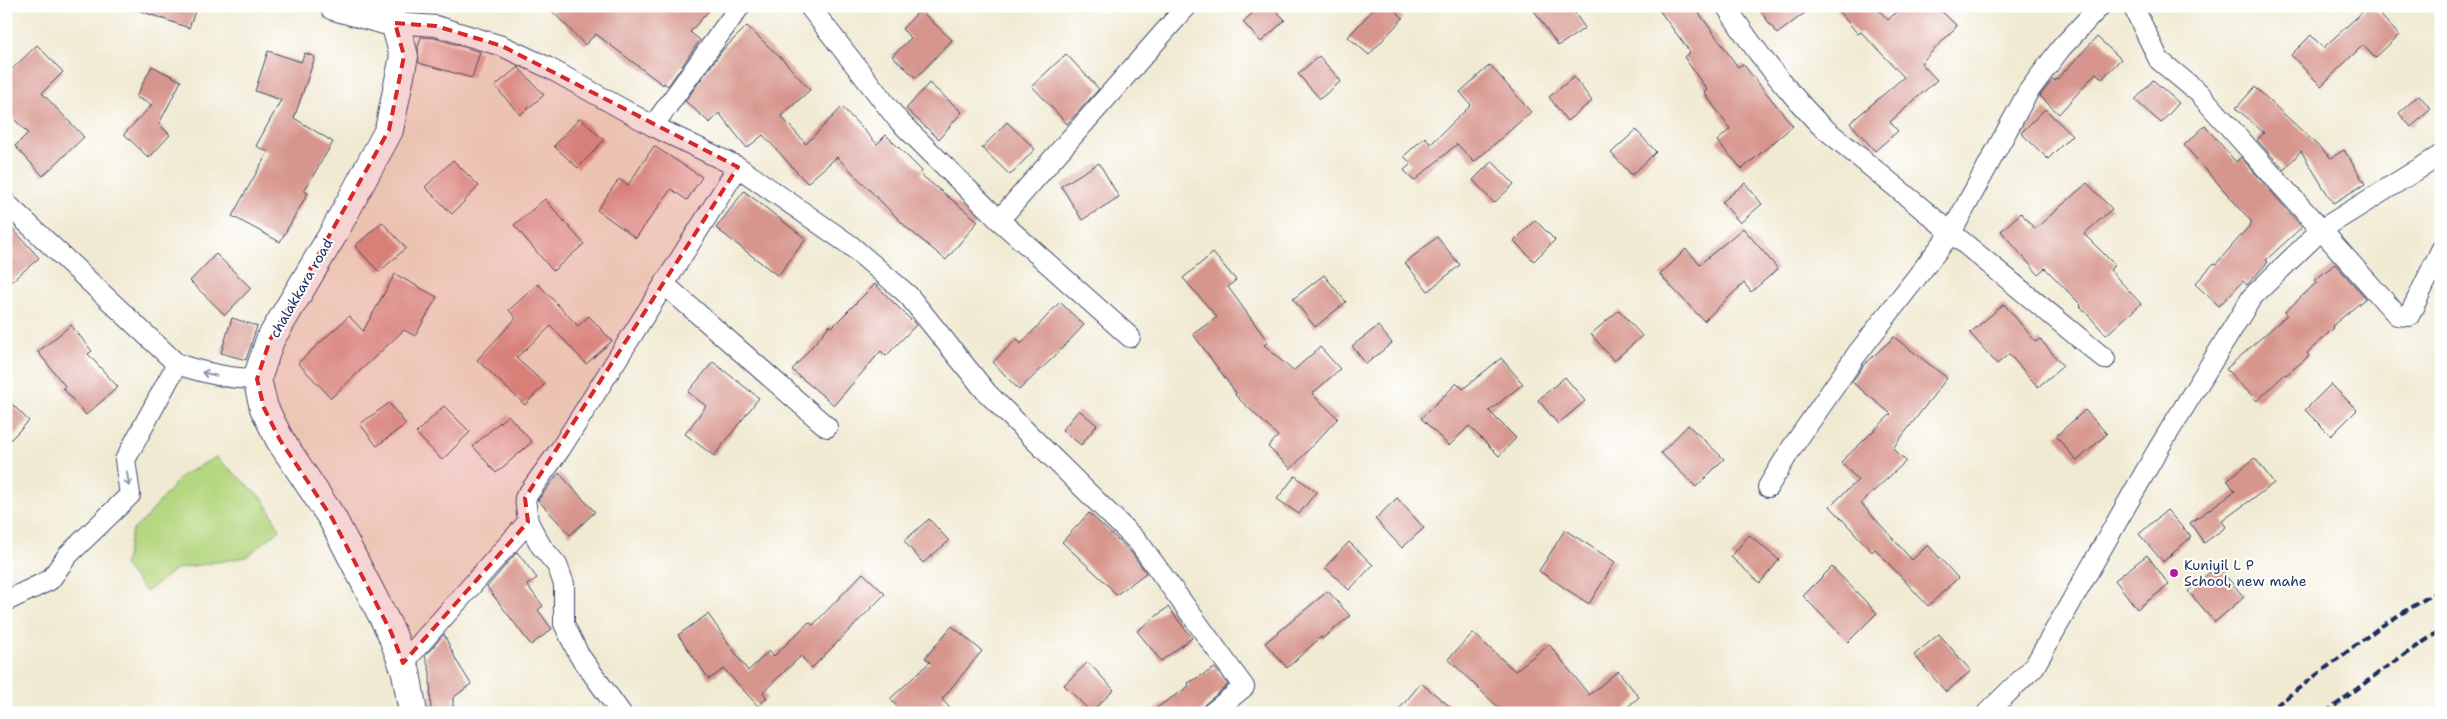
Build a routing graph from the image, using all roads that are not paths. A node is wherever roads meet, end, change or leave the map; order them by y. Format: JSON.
{"nodes":[{"id":1,"x":334,"y":6,"type":"edge"},
{"id":2,"x":740,"y":6,"type":"edge"},
{"id":3,"x":809,"y":6,"type":"edge"},
{"id":4,"x":1187,"y":6,"type":"edge"},
{"id":5,"x":1726,"y":6,"type":"edge"},
{"id":6,"x":2100,"y":6,"type":"edge"},
{"id":7,"x":2134,"y":6,"type":"edge"},
{"id":8,"x":395,"y":23,"type":"junction"},
{"id":9,"x":653,"y":126,"type":"junction"},
{"id":10,"x":2441,"y":155,"type":"edge"},
{"id":11,"x":738,"y":167,"type":"junction"},
{"id":12,"x":6,"y":203,"type":"edge"},
{"id":13,"x":999,"y":220,"type":"junction"},
{"id":14,"x":2322,"y":229,"type":"junction"},
{"id":15,"x":1951,"y":233,"type":"junction"},
{"id":16,"x":2441,"y":250,"type":"edge"},
{"id":17,"x":664,"y":284,"type":"junction"},
{"id":18,"x":1130,"y":337,"type":"dead end"},
{"id":19,"x":2105,"y":359,"type":"dead end"},
{"id":20,"x":177,"y":364,"type":"junction"},
{"id":21,"x":257,"y":379,"type":"junction"},
{"id":22,"x":827,"y":427,"type":"dead end"},
{"id":23,"x":1768,"y":487,"type":"dead end"},
{"id":24,"x":528,"y":522,"type":"junction"},
{"id":25,"x":6,"y":601,"type":"edge"},
{"id":26,"x":403,"y":664,"type":"junction"},
{"id":27,"x":413,"y":713,"type":"edge"},
{"id":28,"x":621,"y":713,"type":"edge"},
{"id":29,"x":1212,"y":713,"type":"edge"},
{"id":30,"x":1987,"y":713,"type":"edge"}],
"edges":[{"from":1,"to":8,"type":"main road"},
{"from":2,"to":9,"type":"street"},
{"from":3,"to":13,"type":"street"},
{"from":4,"to":13,"type":"street"},
{"from":5,"to":15,"type":"street"},
{"from":6,"to":15,"type":"street"},
{"from":7,"to":14,"type":"street"},
{"from":8,"to":9,"type":"street"},
{"from":8,"to":21,"type":"main road","name":"chalakkara road"},
{"from":9,"to":11,"type":"street"},
{"from":10,"to":14,"type":"street"},
{"from":11,"to":17,"type":"street"},
{"from":11,"to":29,"type":"street"},
{"from":12,"to":20,"type":"street"},
{"from":13,"to":18,"type":"street"},
{"from":14,"to":16,"type":"street"},
{"from":14,"to":30,"type":"street"},
{"from":15,"to":19,"type":"street"},
{"from":15,"to":23,"type":"street"},
{"from":17,"to":22,"type":"street"},
{"from":17,"to":24,"type":"street"},
{"from":21,"to":20,"type":"street","one_way":true},
{"from":20,"to":25,"type":"street","one_way":true},
{"from":21,"to":26,"type":"main road"},
{"from":24,"to":26,"type":"street"},
{"from":24,"to":28,"type":"street"},
{"from":26,"to":27,"type":"main road"}]}
